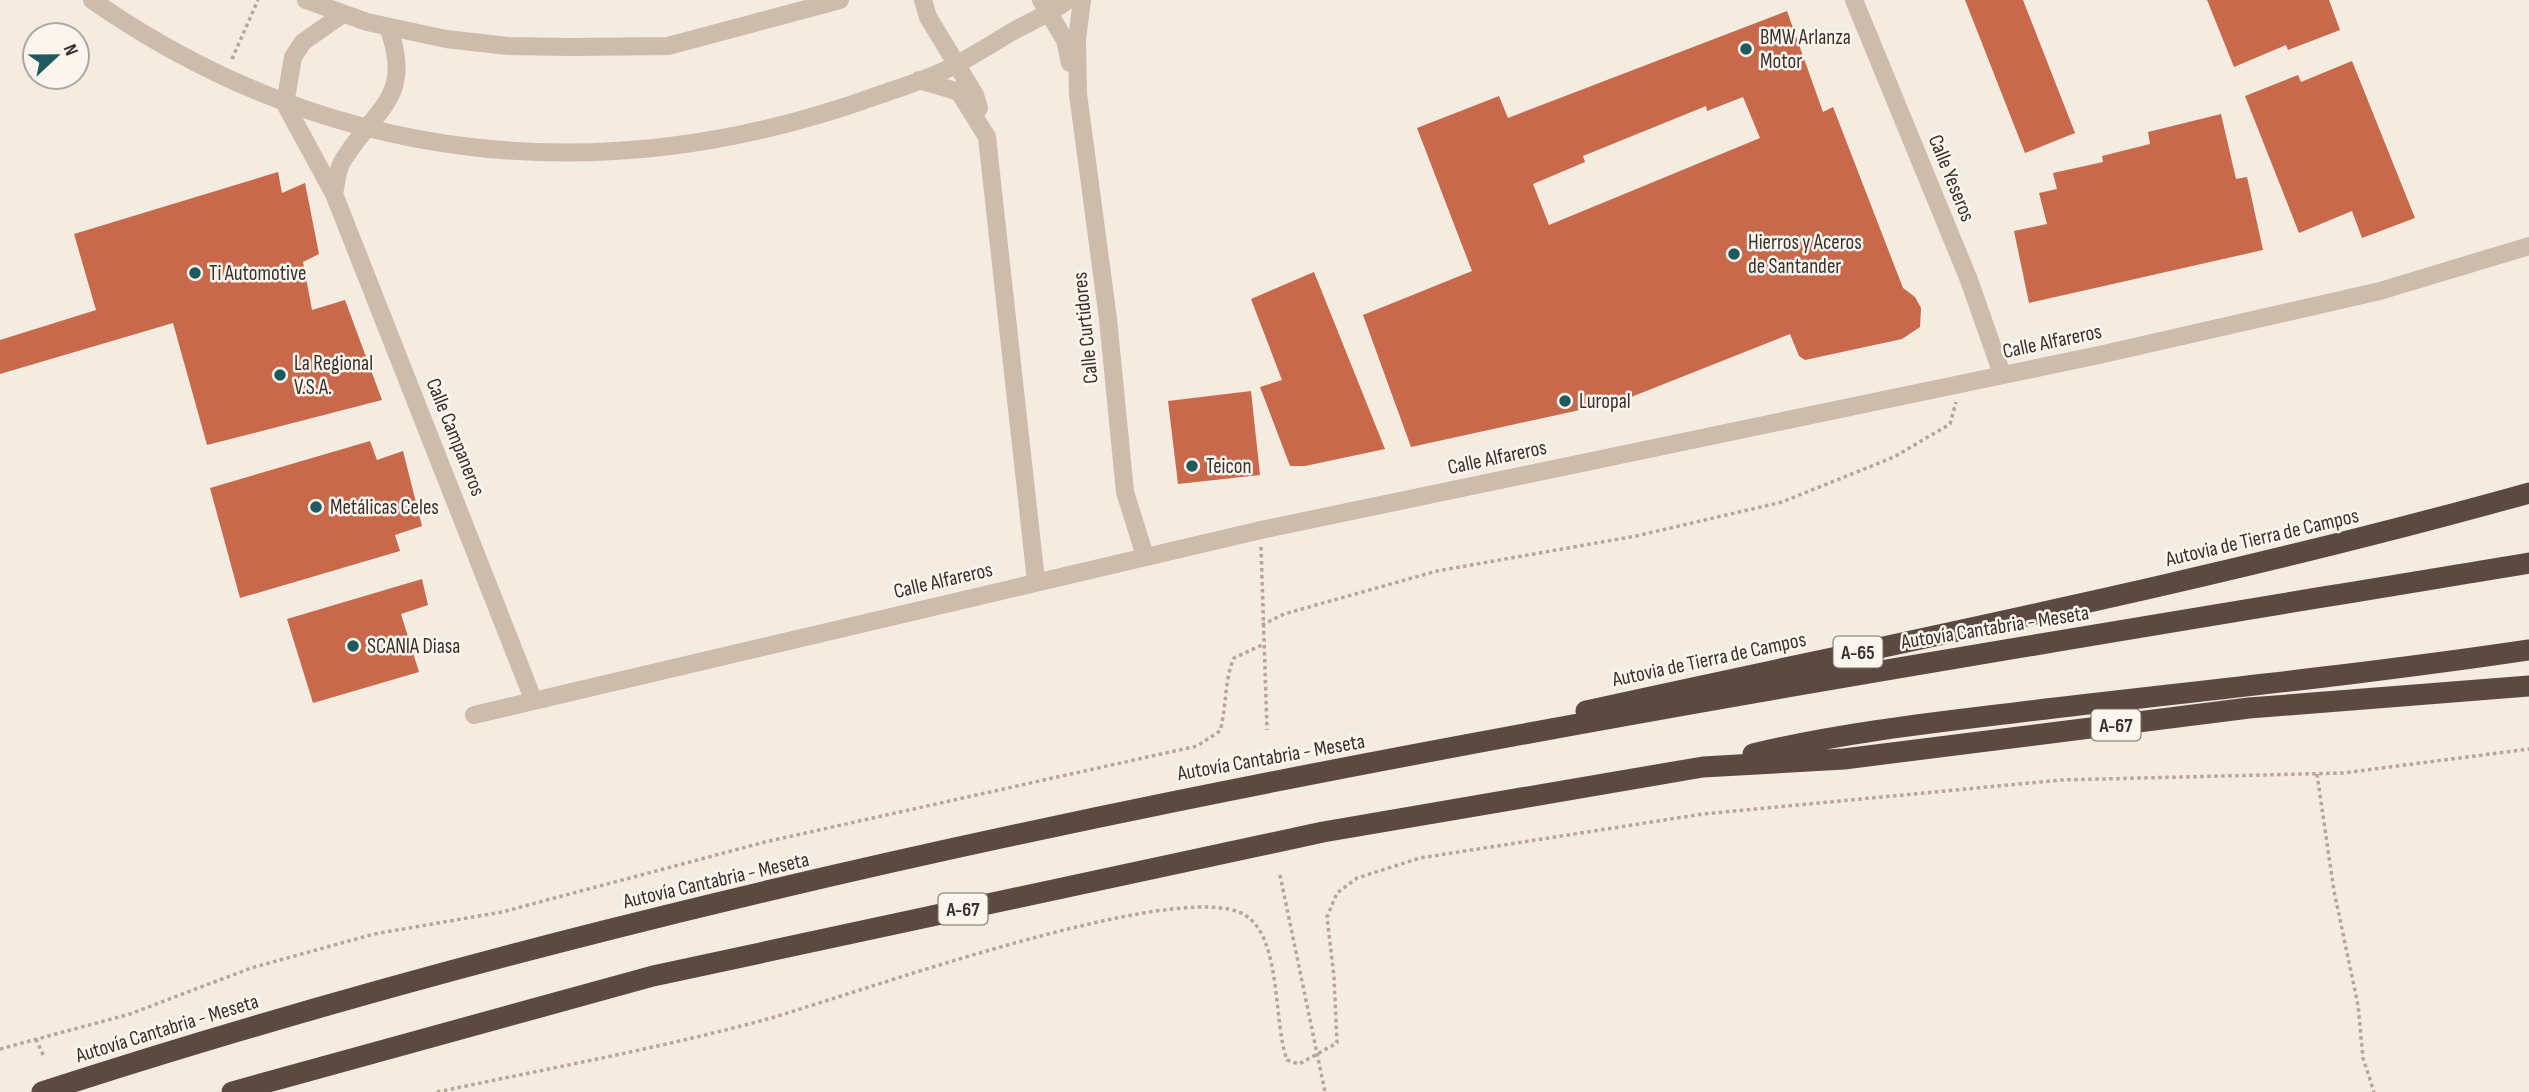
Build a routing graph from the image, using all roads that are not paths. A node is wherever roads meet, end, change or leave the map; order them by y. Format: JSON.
{"nodes":[{"id":1,"x":92,"y":0,"type":"edge"},
{"id":2,"x":306,"y":0,"type":"edge"},
{"id":3,"x":840,"y":0,"type":"edge"},
{"id":4,"x":923,"y":0,"type":"edge"},
{"id":5,"x":1068,"y":0,"type":"edge"},
{"id":6,"x":1082,"y":0,"type":"edge"},
{"id":7,"x":1854,"y":0,"type":"edge"},
{"id":8,"x":325,"y":3,"type":"edge"},
{"id":9,"x":1045,"y":6,"type":"edge"},
{"id":10,"x":343,"y":14,"type":"junction"},
{"id":11,"x":388,"y":27,"type":"junction"},
{"id":12,"x":957,"y":63,"type":"junction"},
{"id":13,"x":919,"y":80,"type":"junction"},
{"id":14,"x":1078,"y":94,"type":"junction"},
{"id":15,"x":285,"y":104,"type":"junction"},
{"id":16,"x":368,"y":131,"type":"junction"},
{"id":17,"x":987,"y":137,"type":"junction"},
{"id":18,"x":334,"y":194,"type":"junction"},
{"id":19,"x":2529,"y":246,"type":"edge"},
{"id":20,"x":2002,"y":374,"type":"junction"},
{"id":21,"x":2529,"y":493,"type":"edge"},
{"id":22,"x":1145,"y":556,"type":"junction"},
{"id":23,"x":2529,"y":563,"type":"edge"},
{"id":24,"x":1036,"y":581,"type":"junction"},
{"id":25,"x":2529,"y":650,"type":"edge"},
{"id":26,"x":2529,"y":686,"type":"edge"},
{"id":27,"x":533,"y":699,"type":"junction"},
{"id":28,"x":474,"y":715,"type":"dead end"},
{"id":29,"x":1703,"y":767,"type":"junction"},
{"id":30,"x":1183,"y":797,"type":"junction"},
{"id":31,"x":42,"y":1092,"type":"edge"},
{"id":32,"x":232,"y":1092,"type":"edge"}],
"edges":[{"from":1,"to":15,"type":"street"},
{"from":2,"to":8,"type":"street"},
{"from":3,"to":11,"type":"street"},
{"from":4,"to":12,"type":"street"},
{"from":5,"to":9,"type":"street"},
{"from":6,"to":14,"type":"street","name":"Calle Curtidores"},
{"from":7,"to":20,"type":"street","name":"Calle Yeseros"},
{"from":8,"to":10,"type":"street"},
{"from":9,"to":12,"type":"street"},
{"from":9,"to":14,"type":"street","name":"Calle Curtidores"},
{"from":10,"to":11,"type":"street"},
{"from":10,"to":15,"type":"street"},
{"from":11,"to":16,"type":"street"},
{"from":12,"to":13,"type":"street"},
{"from":12,"to":17,"type":"street"},
{"from":13,"to":16,"type":"street"},
{"from":13,"to":17,"type":"street"},
{"from":14,"to":22,"type":"street","name":"Calle Curtidores"},
{"from":15,"to":16,"type":"street"},
{"from":15,"to":18,"type":"street","name":"Calle Campaneros"},
{"from":16,"to":18,"type":"street"},
{"from":17,"to":24,"type":"street"},
{"from":18,"to":27,"type":"street","name":"Calle Campaneros"},
{"from":19,"to":20,"type":"street","name":"Calle Alfareros"},
{"from":20,"to":22,"type":"street","name":"Calle Alfareros"},
{"from":21,"to":30,"type":"highway","name":"Autovia de Tierra de Campos","number":"A-65"},
{"from":22,"to":24,"type":"street","name":"Calle Alfareros"},
{"from":23,"to":30,"type":"highway","name":"Autovía Cantabria - Meseta"},
{"from":24,"to":27,"type":"street","name":"Calle Alfareros"},
{"from":25,"to":29,"type":"highway"},
{"from":26,"to":29,"type":"highway","number":"A-67"},
{"from":27,"to":28,"type":"street","name":"Calle Alfareros"},
{"from":29,"to":32,"type":"highway","number":"A-67"},
{"from":30,"to":31,"type":"highway","name":"Autovía Cantabria - Meseta"}]}
